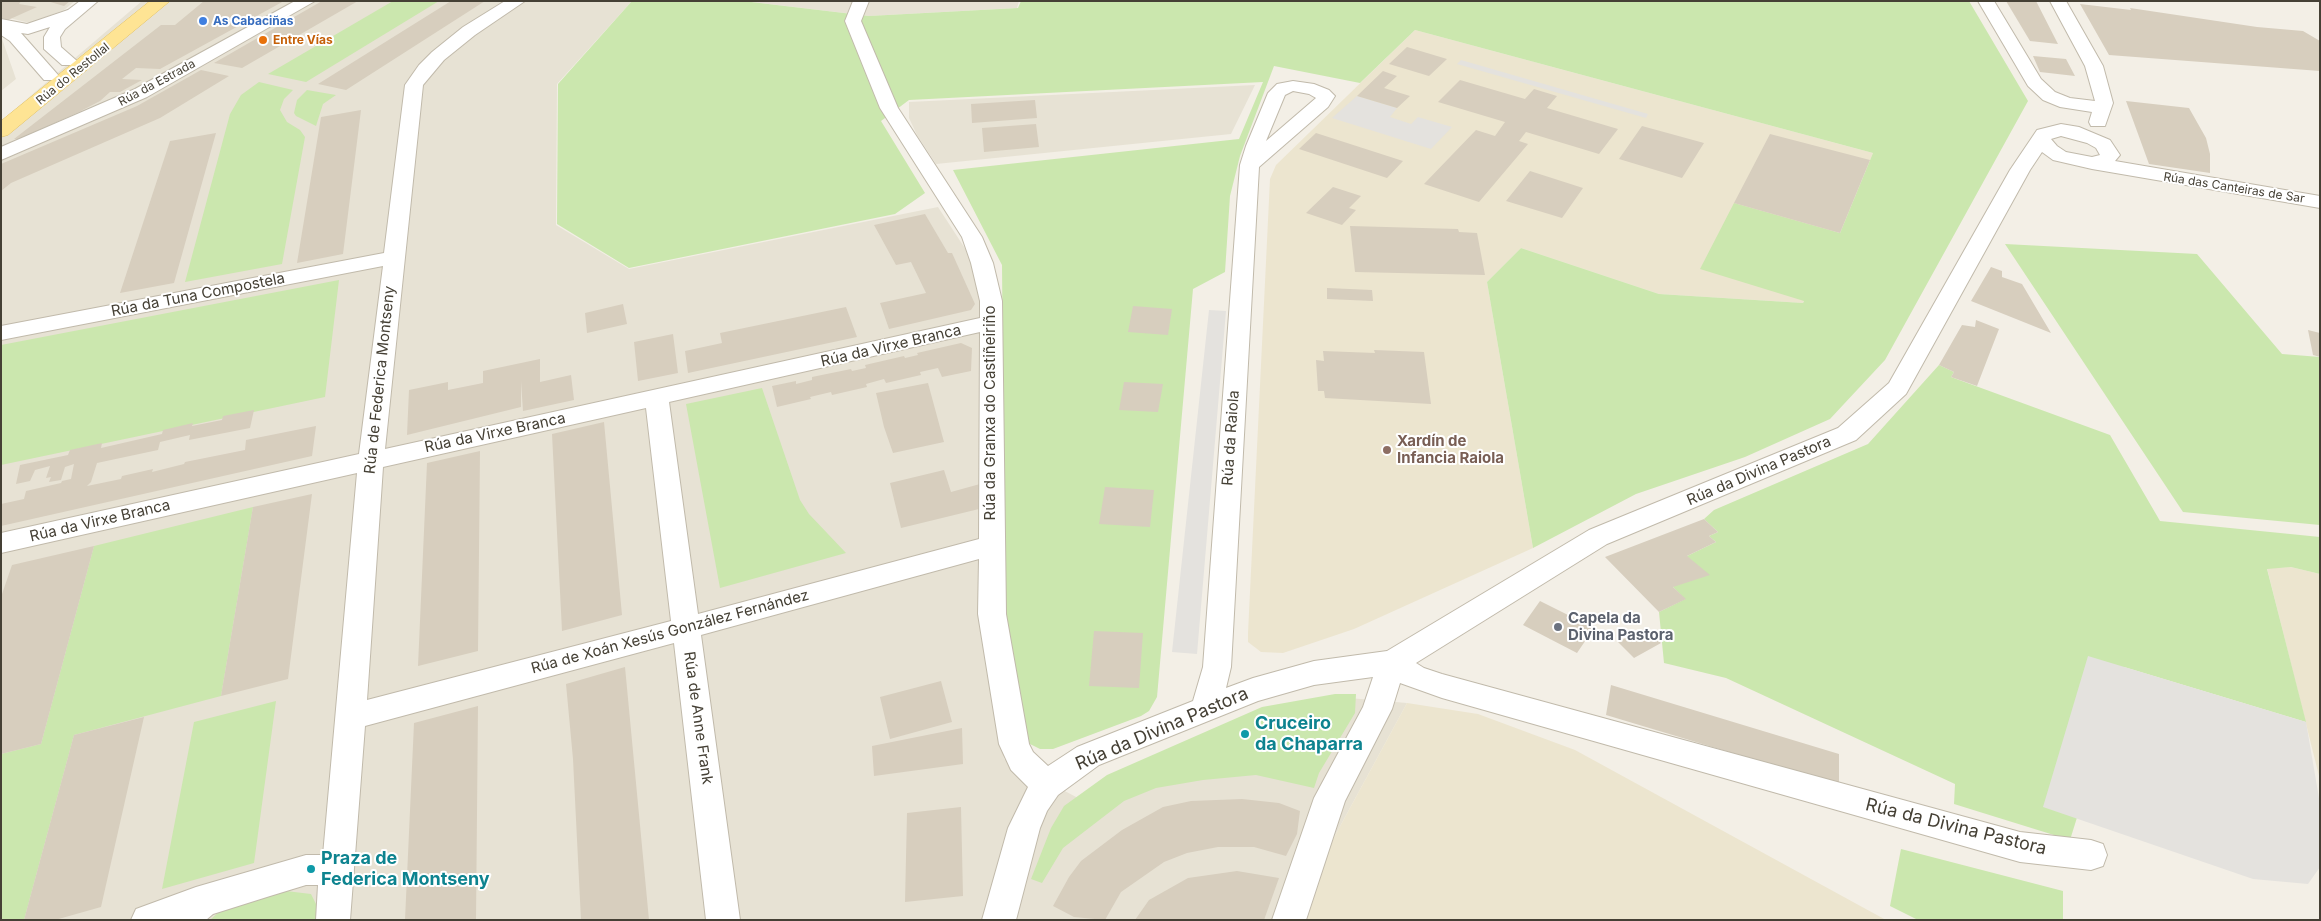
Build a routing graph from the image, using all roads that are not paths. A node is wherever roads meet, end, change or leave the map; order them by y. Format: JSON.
{"nodes":[{"id":1,"x":90,"y":1,"type":"edge"},
{"id":2,"x":161,"y":1,"type":"edge"},
{"id":3,"x":166,"y":1,"type":"edge"},
{"id":4,"x":307,"y":1,"type":"edge"},
{"id":5,"x":517,"y":1,"type":"edge"},
{"id":6,"x":861,"y":1,"type":"edge"},
{"id":7,"x":1986,"y":1,"type":"edge"},
{"id":8,"x":2058,"y":1,"type":"edge"},
{"id":9,"x":142,"y":9,"type":"edge"},
{"id":10,"x":76,"y":13,"type":"junction"},
{"id":11,"x":1,"y":24,"type":"edge"},
{"id":12,"x":1,"y":28,"type":"edge"},
{"id":13,"x":68,"y":61,"type":"junction"},
{"id":14,"x":50,"y":76,"type":"junction"},
{"id":15,"x":2049,"y":96,"type":"junction"},
{"id":16,"x":2100,"y":105,"type":"junction"},
{"id":17,"x":1,"y":113,"type":"edge"},
{"id":18,"x":1,"y":131,"type":"edge"},
{"id":19,"x":2049,"y":135,"type":"junction"},
{"id":20,"x":1,"y":154,"type":"edge"},
{"id":21,"x":2096,"y":156,"type":"junction"},
{"id":22,"x":1250,"y":164,"type":"junction"},
{"id":23,"x":2020,"y":170,"type":"junction"},
{"id":24,"x":2320,"y":202,"type":"edge"},
{"id":25,"x":394,"y":257,"type":"junction"},
{"id":26,"x":990,"y":323,"type":"junction"},
{"id":27,"x":1,"y":333,"type":"edge"},
{"id":28,"x":657,"y":398,"type":"junction"},
{"id":29,"x":372,"y":460,"type":"junction"},
{"id":30,"x":1,"y":543,"type":"edge"},
{"id":31,"x":991,"y":546,"type":"junction"},
{"id":32,"x":685,"y":628,"type":"junction"},
{"id":33,"x":1393,"y":662,"type":"junction"},
{"id":34,"x":1205,"y":710,"type":"junction"},
{"id":35,"x":350,"y":717,"type":"junction"},
{"id":36,"x":1047,"y":785,"type":"junction"},
{"id":37,"x":2092,"y":855,"type":"dead end"},
{"id":38,"x":321,"y":875,"type":"junction"},
{"id":39,"x":192,"y":910,"type":"edge"},
{"id":40,"x":148,"y":920,"type":"edge"},
{"id":41,"x":333,"y":920,"type":"edge"},
{"id":42,"x":722,"y":920,"type":"edge"},
{"id":43,"x":999,"y":920,"type":"edge"},
{"id":44,"x":1289,"y":920,"type":"edge"}],
"edges":[{"from":1,"to":10,"type":"street","name":"Rúa do Restollal"},
{"from":2,"to":9,"type":"main road","name":"Rúa do Restollal"},
{"from":3,"to":9,"type":"street","name":"Rúa do Restollal"},
{"from":4,"to":20,"type":"street","name":"Rúa da Estrada"},
{"from":5,"to":25,"type":"street","name":"Rúa de Federica Montseny"},
{"from":6,"to":26,"type":"street","name":"Rúa da Granxa do Castiñeiriño"},
{"from":7,"to":15,"type":"street"},
{"from":8,"to":16,"type":"street"},
{"from":9,"to":13,"type":"main road","name":"Rúa do Restollal"},
{"from":9,"to":18,"type":"main road","name":"Rúa do Restollal"},
{"from":10,"to":11,"type":"street"},
{"from":10,"to":13,"type":"street","name":"Rúa do Restollal"},
{"from":12,"to":14,"type":"street"},
{"from":13,"to":14,"type":"main road","name":"Rúa do Restollal"},
{"from":14,"to":17,"type":"main road","name":"Rúa do Restollal"},
{"from":15,"to":16,"type":"street"},
{"from":15,"to":19,"type":"street"},
{"from":16,"to":19,"type":"street"},
{"from":16,"to":21,"type":"street"},
{"from":19,"to":21,"type":"street"},
{"from":19,"to":21,"type":"street"},
{"from":19,"to":23,"type":"street","name":"Rúa da Divina Pastora"},
{"from":21,"to":23,"type":"street"},
{"from":21,"to":24,"type":"street","name":"Rúa das Canteiras de Sar"},
{"from":22,"to":22,"type":"street","name":"Rúa da Raiola"},
{"from":22,"to":34,"type":"street","name":"Rúa da Raiola"},
{"from":23,"to":33,"type":"street","name":"Rúa da Divina Pastora"},
{"from":25,"to":27,"type":"street","name":"Rúa da Tuna Compostela"},
{"from":25,"to":29,"type":"street","name":"Rúa de Federica Montseny"},
{"from":26,"to":28,"type":"street","name":"Rúa da Virxe Branca"},
{"from":26,"to":31,"type":"street","name":"Rúa da Granxa do Castiñeiriño"},
{"from":28,"to":29,"type":"street","name":"Rúa da Virxe Branca"},
{"from":28,"to":32,"type":"street","name":"Rúa de Anne Frank"},
{"from":29,"to":30,"type":"street","name":"Rúa da Virxe Branca"},
{"from":29,"to":35,"type":"street","name":"Rúa de Federica Montseny"},
{"from":31,"to":32,"type":"street","name":"Rúa de Xoán Xesús González Fernández"},
{"from":31,"to":36,"type":"street","name":"Rúa da Granxa do Castiñeiriño"},
{"from":32,"to":35,"type":"street","name":"Rúa de Xoán Xesús González Fernández"},
{"from":32,"to":42,"type":"street","name":"Rúa de Anne Frank"},
{"from":33,"to":34,"type":"street","name":"Rúa da Divina Pastora"},
{"from":33,"to":37,"type":"street","name":"Rúa da Divina Pastora"},
{"from":33,"to":44,"type":"street"},
{"from":34,"to":36,"type":"street","name":"Rúa da Divina Pastora"},
{"from":35,"to":38,"type":"street","name":"Rúa de Federica Montseny"},
{"from":36,"to":43,"type":"street","name":"Rúa da Divina Pastora"},
{"from":38,"to":39,"type":"street"},
{"from":38,"to":41,"type":"street"},
{"from":39,"to":40,"type":"street"}]}
